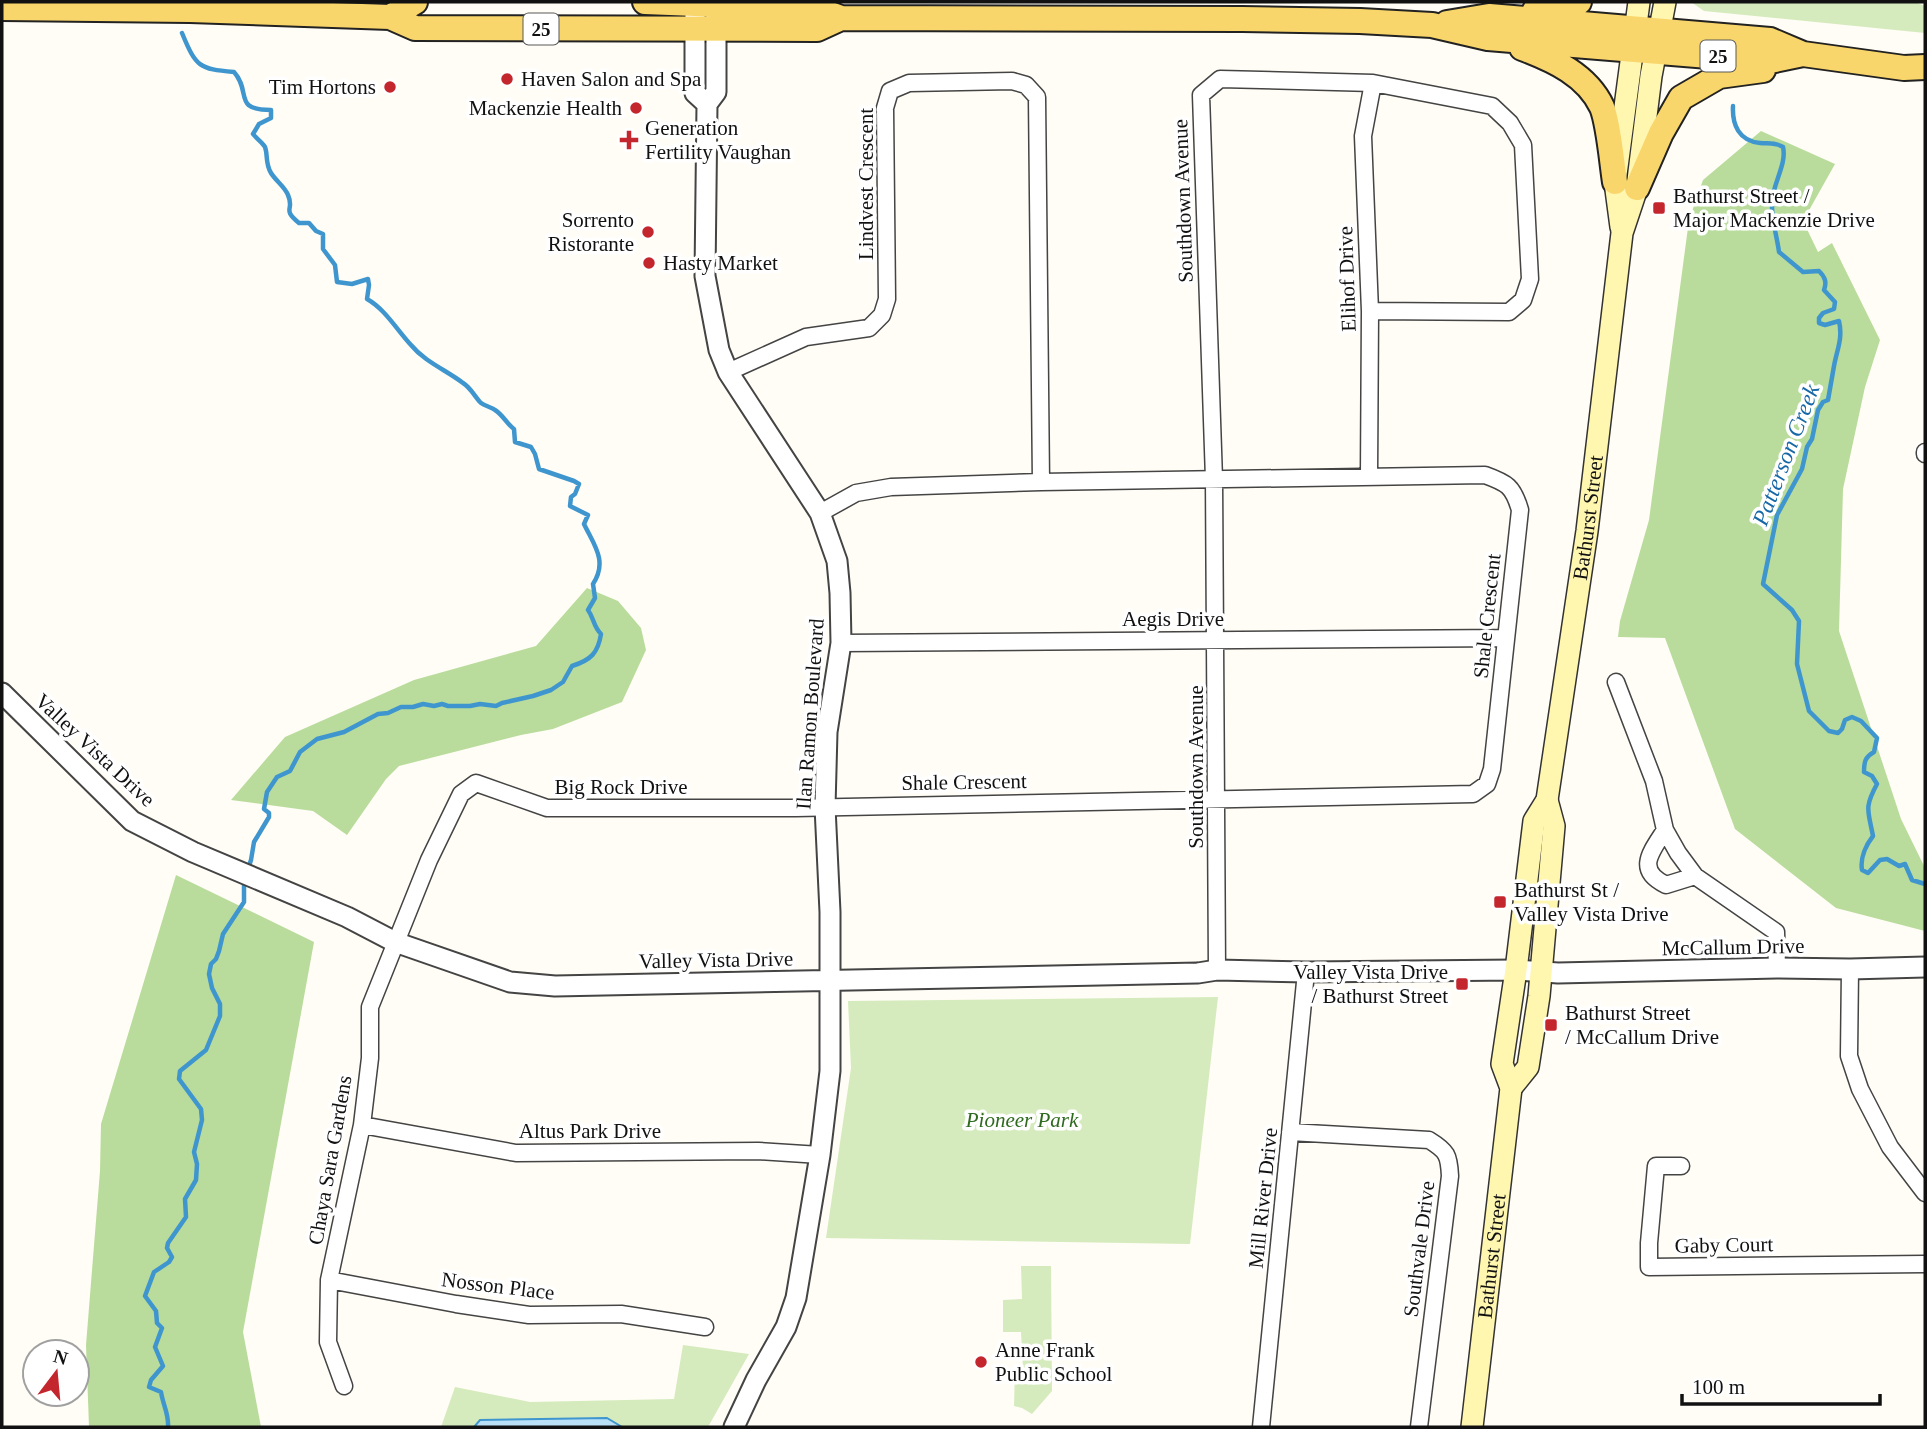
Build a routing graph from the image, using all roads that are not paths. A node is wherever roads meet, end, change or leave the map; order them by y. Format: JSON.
{"nodes":[{"id":1,"x":415,"y":2,"type":"edge"},
{"id":2,"x":645,"y":2,"type":"edge"},
{"id":3,"x":1579,"y":2,"type":"edge"},
{"id":4,"x":1639,"y":2,"type":"edge"},
{"id":5,"x":1665,"y":2,"type":"edge"},
{"id":6,"x":2,"y":8,"type":"edge"},
{"id":7,"x":705,"y":11,"type":"edge"},
{"id":8,"x":390,"y":17,"type":"junction"},
{"id":9,"x":1494,"y":27,"type":"junction"},
{"id":10,"x":1646,"y":40,"type":"junction"},
{"id":11,"x":1868,"y":63,"type":"junction"},
{"id":12,"x":1925,"y":67,"type":"edge"},
{"id":13,"x":1373,"y":83,"type":"junction"},
{"id":14,"x":1626,"y":185,"type":"junction"},
{"id":15,"x":1370,"y":311,"type":"junction"},
{"id":16,"x":728,"y":372,"type":"junction"},
{"id":17,"x":1369,"y":476,"type":"junction"},
{"id":18,"x":1214,"y":479,"type":"junction"},
{"id":19,"x":1041,"y":482,"type":"junction"},
{"id":20,"x":820,"y":513,"type":"junction"},
{"id":21,"x":1506,"y":638,"type":"junction"},
{"id":22,"x":1216,"y":640,"type":"junction"},
{"id":23,"x":841,"y":643,"type":"junction"},
{"id":24,"x":1616,"y":682,"type":"dead end"},
{"id":25,"x":2,"y":693,"type":"edge"},
{"id":26,"x":1217,"y":798,"type":"junction"},
{"id":27,"x":1547,"y":800,"type":"junction"},
{"id":28,"x":825,"y":807,"type":"junction"},
{"id":29,"x":1665,"y":830,"type":"junction"},
{"id":30,"x":1695,"y":876,"type":"junction"},
{"id":31,"x":395,"y":942,"type":"junction"},
{"id":32,"x":1925,"y":967,"type":"edge"},
{"id":33,"x":1777,"y":968,"type":"junction"},
{"id":34,"x":1850,"y":969,"type":"junction"},
{"id":35,"x":1217,"y":970,"type":"junction"},
{"id":36,"x":1516,"y":970,"type":"junction"},
{"id":37,"x":1306,"y":972,"type":"junction"},
{"id":38,"x":1541,"y":972,"type":"junction"},
{"id":39,"x":830,"y":980,"type":"junction"},
{"id":40,"x":1511,"y":1088,"type":"junction"},
{"id":41,"x":362,"y":1125,"type":"junction"},
{"id":42,"x":1290,"y":1132,"type":"junction"},
{"id":43,"x":820,"y":1155,"type":"junction"},
{"id":44,"x":1681,"y":1166,"type":"dead end"},
{"id":45,"x":1925,"y":1193,"type":"edge"},
{"id":46,"x":1925,"y":1264,"type":"edge"},
{"id":47,"x":329,"y":1280,"type":"junction"},
{"id":48,"x":705,"y":1326,"type":"dead end"},
{"id":49,"x":344,"y":1386,"type":"dead end"},
{"id":50,"x":734,"y":1427,"type":"edge"},
{"id":51,"x":1261,"y":1427,"type":"edge"},
{"id":52,"x":1419,"y":1427,"type":"edge"},
{"id":53,"x":1472,"y":1427,"type":"edge"}],
"edges":[{"from":1,"to":8,"type":"main road"},
{"from":2,"to":7,"type":"main road","number":"25"},
{"from":3,"to":9,"type":"main road"},
{"from":4,"to":10,"type":"main road","name":"Bathurst Street"},
{"from":5,"to":10,"type":"main road","name":"Bathurst Street"},
{"from":6,"to":8,"type":"main road","number":"25"},
{"from":7,"to":8,"type":"main road","number":"25"},
{"from":7,"to":9,"type":"main road","number":"25"},
{"from":7,"to":16,"type":"street","name":"Ilan Ramon Boulevard"},
{"from":9,"to":10,"type":"main road","number":"25"},
{"from":9,"to":14,"type":"main road"},
{"from":10,"to":11,"type":"main road","number":"25"},
{"from":10,"to":14,"type":"main road","name":"Bathurst Street"},
{"from":11,"to":12,"type":"main road","number":"25"},
{"from":11,"to":14,"type":"main road"},
{"from":13,"to":15,"type":"street","name":"Elihof Drive"},
{"from":13,"to":15,"type":"street","name":"Southdown Avenue"},
{"from":13,"to":18,"type":"street","name":"Southdown Avenue"},
{"from":14,"to":27,"type":"main road","name":"Bathurst Street"},
{"from":15,"to":17,"type":"street","name":"Elihof Drive"},
{"from":16,"to":19,"type":"street","name":"Lindvest Crescent"},
{"from":16,"to":20,"type":"street","name":"Ilan Ramon Boulevard"},
{"from":17,"to":18,"type":"street","name":"Shale Crescent"},
{"from":17,"to":21,"type":"street","name":"Shale Crescent"},
{"from":18,"to":19,"type":"street","name":"Shale Crescent"},
{"from":18,"to":22,"type":"street","name":"Southdown Avenue"},
{"from":19,"to":20,"type":"street","name":"Shale Crescent"},
{"from":20,"to":23,"type":"street","name":"Ilan Ramon Boulevard"},
{"from":21,"to":22,"type":"street","name":"Aegis Drive"},
{"from":21,"to":26,"type":"street","name":"Shale Crescent"},
{"from":22,"to":23,"type":"street","name":"Aegis Drive"},
{"from":22,"to":26,"type":"street","name":"Southdown Avenue"},
{"from":23,"to":28,"type":"street","name":"Ilan Ramon Boulevard"},
{"from":24,"to":29,"type":"street"},
{"from":25,"to":31,"type":"street","name":"Valley Vista Drive"},
{"from":26,"to":28,"type":"street","name":"Shale Crescent"},
{"from":26,"to":35,"type":"street","name":"Southdown Avenue"},
{"from":27,"to":36,"type":"main road","name":"Bathurst Street"},
{"from":27,"to":38,"type":"main road","name":"Bathurst Street"},
{"from":28,"to":31,"type":"street","name":"Big Rock Drive"},
{"from":28,"to":39,"type":"street","name":"Ilan Ramon Boulevard"},
{"from":29,"to":30,"type":"street"},
{"from":29,"to":30,"type":"street"},
{"from":30,"to":33,"type":"street"},
{"from":31,"to":39,"type":"street","name":"Valley Vista Drive"},
{"from":31,"to":41,"type":"street","name":"Chaya Sara Gardens"},
{"from":32,"to":34,"type":"street","name":"McCallum Drive"},
{"from":33,"to":34,"type":"street","name":"McCallum Drive"},
{"from":33,"to":38,"type":"street","name":"McCallum Drive"},
{"from":34,"to":45,"type":"street"},
{"from":35,"to":37,"type":"street","name":"Valley Vista Drive"},
{"from":35,"to":39,"type":"street","name":"Valley Vista Drive"},
{"from":36,"to":37,"type":"street","name":"Valley Vista Drive"},
{"from":36,"to":38,"type":"street","name":"McCallum Drive"},
{"from":36,"to":40,"type":"main road","name":"Bathurst Street"},
{"from":37,"to":42,"type":"street","name":"Mill River Drive"},
{"from":38,"to":40,"type":"main road","name":"Bathurst Street"},
{"from":39,"to":43,"type":"street","name":"Ilan Ramon Boulevard"},
{"from":40,"to":53,"type":"main road","name":"Bathurst Street"},
{"from":41,"to":43,"type":"street","name":"Altus Park Drive"},
{"from":41,"to":47,"type":"street","name":"Chaya Sara Gardens"},
{"from":42,"to":51,"type":"street","name":"Mill River Drive"},
{"from":42,"to":52,"type":"street","name":"Southvale Drive"},
{"from":43,"to":50,"type":"street","name":"Ilan Ramon Boulevard"},
{"from":44,"to":46,"type":"street","name":"Gaby Court"},
{"from":47,"to":48,"type":"street","name":"Nosson Place"},
{"from":47,"to":49,"type":"street","name":"Chaya Sara Gardens"}]}
